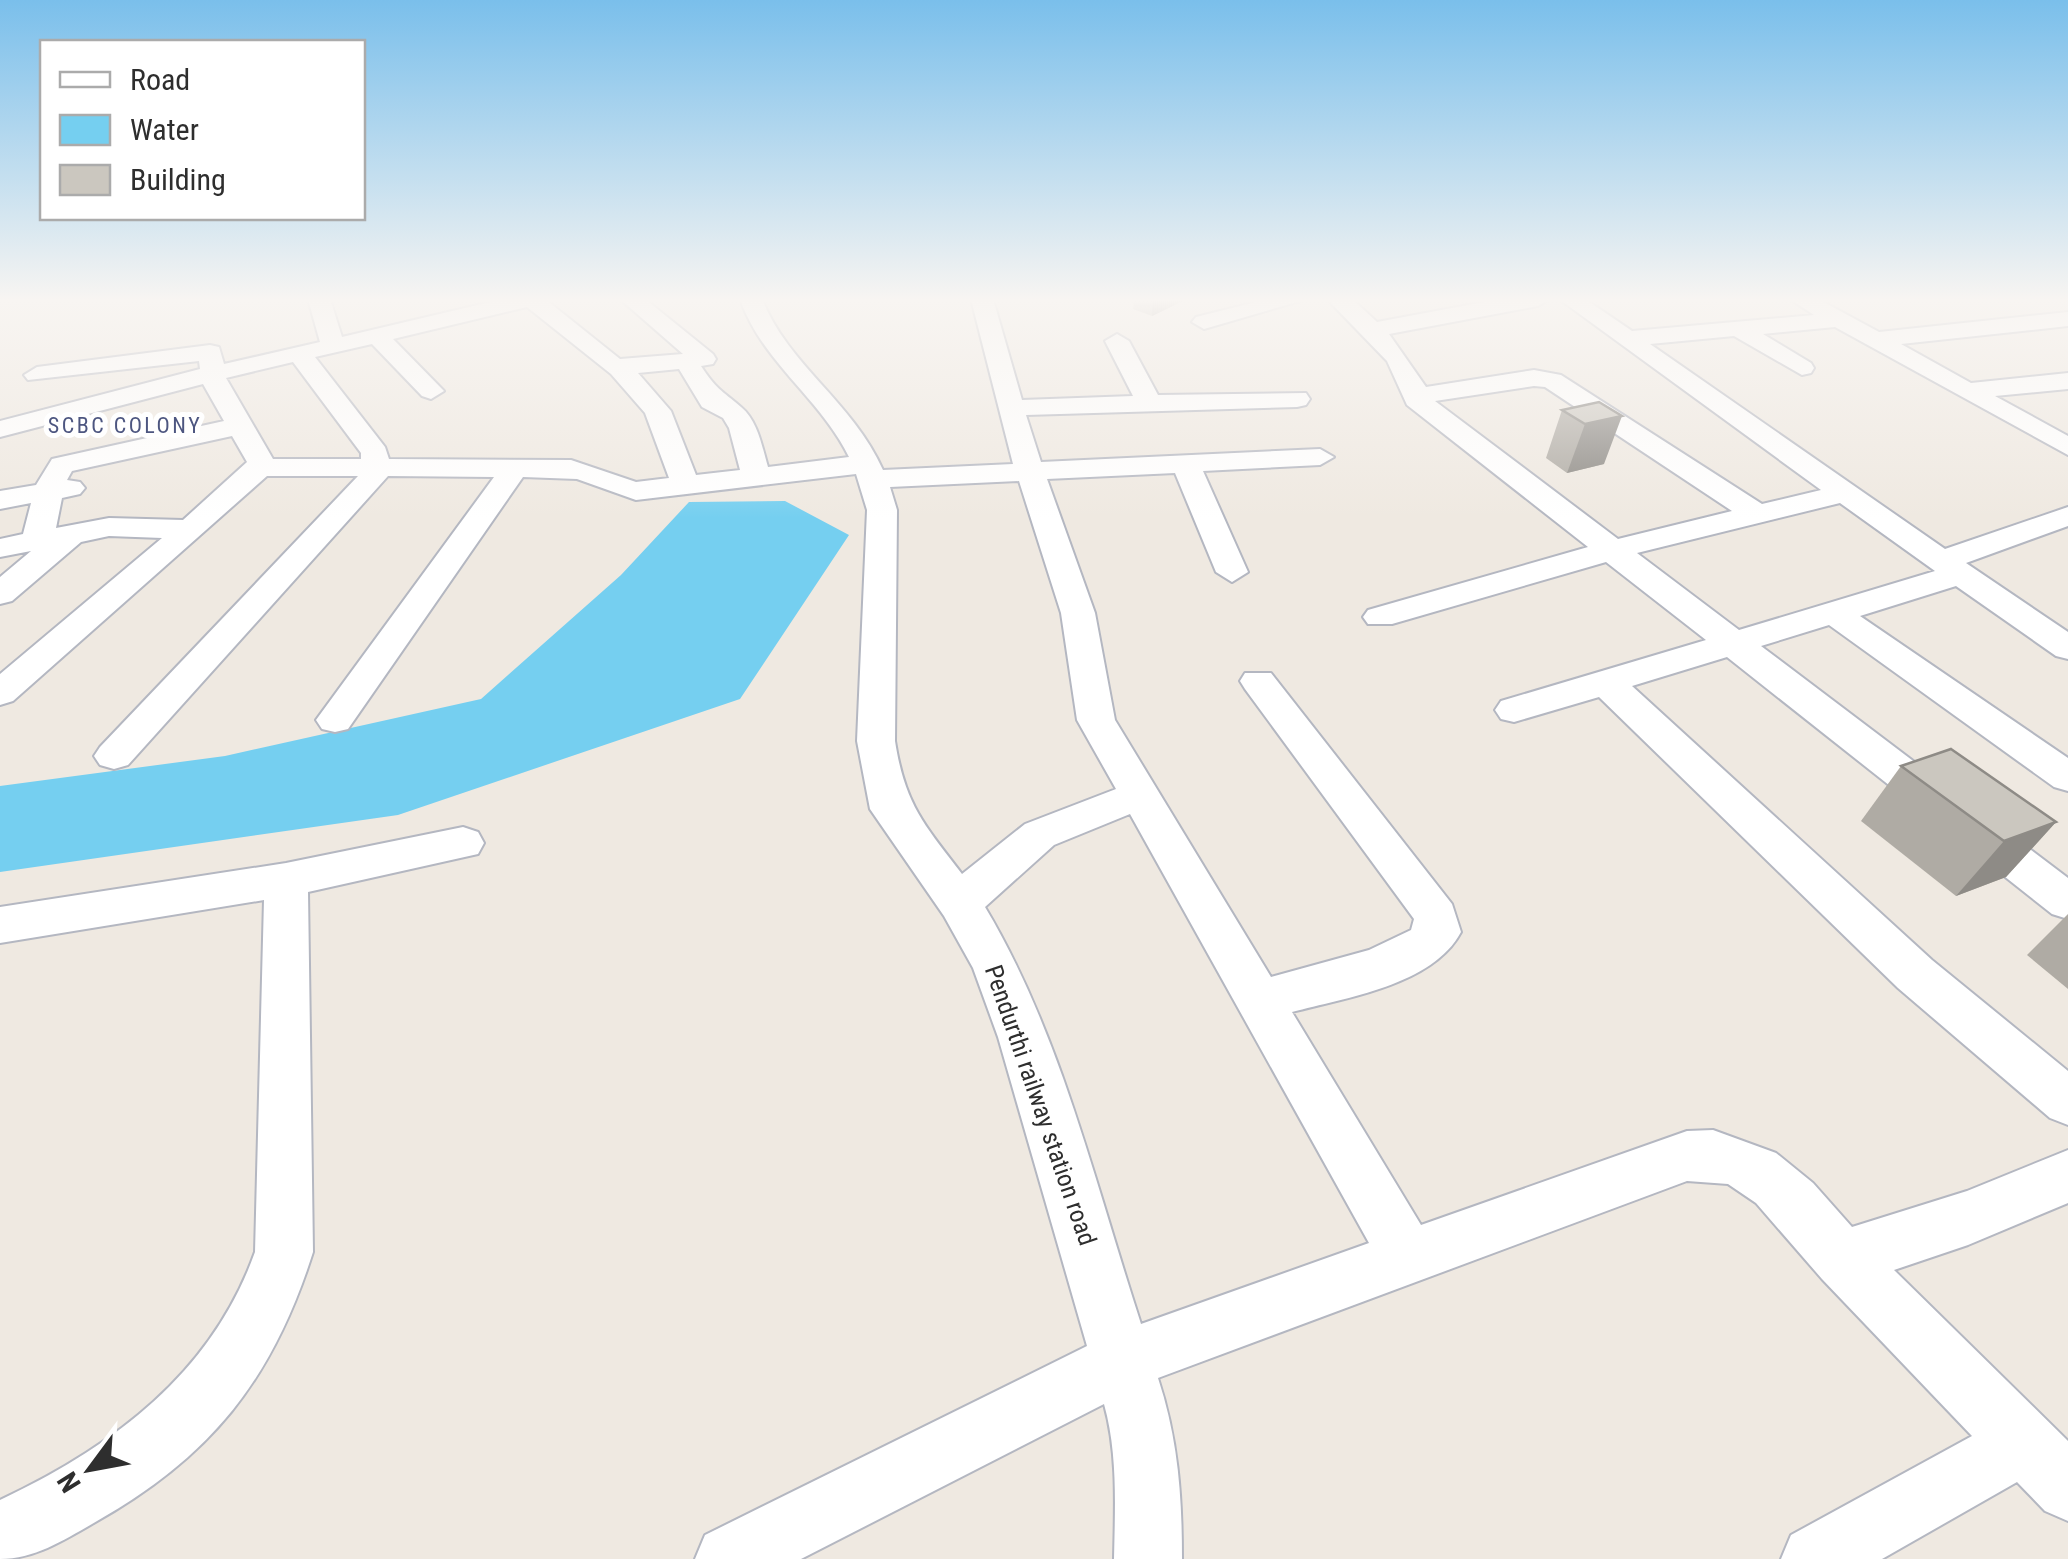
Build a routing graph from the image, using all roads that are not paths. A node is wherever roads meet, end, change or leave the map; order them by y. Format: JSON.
{"nodes":[{"id":1,"x":60,"y":372,"type":"edge"},
{"id":2,"x":213,"y":372,"type":"edge"},
{"id":3,"x":238,"y":372,"type":"edge"},
{"id":4,"x":314,"y":372,"type":"edge"},
{"id":5,"x":412,"y":372,"type":"edge"},
{"id":6,"x":623,"y":372,"type":"edge"},
{"id":7,"x":706,"y":372,"type":"edge"},
{"id":8,"x":793,"y":372,"type":"edge"},
{"id":9,"x":1001,"y":372,"type":"edge"},
{"id":10,"x":1133,"y":372,"type":"edge"},
{"id":11,"x":1407,"y":372,"type":"edge"},
{"id":12,"x":1674,"y":372,"type":"edge"},
{"id":13,"x":1933,"y":372,"type":"edge"},
{"id":14,"x":37,"y":375,"type":"dead end"},
{"id":15,"x":213,"y":378,"type":"junction"},
{"id":16,"x":2068,"y":381,"type":"edge"},
{"id":17,"x":1422,"y":390,"type":"junction"},
{"id":18,"x":1967,"y":390,"type":"junction"},
{"id":19,"x":431,"y":391,"type":"dead end"},
{"id":20,"x":1297,"y":399,"type":"dead end"},
{"id":21,"x":1149,"y":403,"type":"junction"},
{"id":22,"x":1010,"y":408,"type":"junction"},
{"id":23,"x":0,"y":428,"type":"edge"},
{"id":24,"x":2068,"y":447,"type":"edge"},
{"id":25,"x":251,"y":449,"type":"junction"},
{"id":26,"x":1320,"y":457,"type":"dead end"},
{"id":27,"x":1185,"y":462,"type":"junction"},
{"id":28,"x":377,"y":467,"type":"junction"},
{"id":29,"x":516,"y":468,"type":"junction"},
{"id":30,"x":1030,"y":469,"type":"junction"},
{"id":31,"x":870,"y":471,"type":"junction"},
{"id":32,"x":757,"y":478,"type":"junction"},
{"id":33,"x":686,"y":486,"type":"junction"},
{"id":34,"x":50,"y":492,"type":"junction"},
{"id":35,"x":1848,"y":492,"type":"junction"},
{"id":36,"x":0,"y":500,"type":"edge"},
{"id":37,"x":1760,"y":516,"type":"junction"},
{"id":38,"x":2068,"y":516,"type":"edge"},
{"id":39,"x":188,"y":529,"type":"junction"},
{"id":40,"x":72,"y":533,"type":"junction"},
{"id":41,"x":37,"y":540,"type":"junction"},
{"id":42,"x":0,"y":548,"type":"edge"},
{"id":43,"x":1621,"y":548,"type":"junction"},
{"id":44,"x":1951,"y":568,"type":"junction"},
{"id":45,"x":1232,"y":572,"type":"dead end"},
{"id":46,"x":0,"y":594,"type":"edge"},
{"id":47,"x":2007,"y":606,"type":"junction"},
{"id":48,"x":1834,"y":613,"type":"junction"},
{"id":49,"x":1380,"y":617,"type":"dead end"},
{"id":50,"x":2068,"y":622,"type":"edge"},
{"id":51,"x":1739,"y":639,"type":"junction"},
{"id":52,"x":2068,"y":648,"type":"edge"},
{"id":53,"x":1258,"y":681,"type":"dead end"},
{"id":54,"x":1604,"y":681,"type":"junction"},
{"id":55,"x":0,"y":694,"type":"edge"},
{"id":56,"x":1514,"y":710,"type":"dead end"},
{"id":57,"x":335,"y":720,"type":"dead end"},
{"id":58,"x":114,"y":756,"type":"dead end"},
{"id":59,"x":2068,"y":777,"type":"edge"},
{"id":60,"x":1138,"y":797,"type":"junction"},
{"id":61,"x":463,"y":843,"type":"dead end"},
{"id":62,"x":286,"y":880,"type":"junction"},
{"id":63,"x":2068,"y":881,"type":"edge"},
{"id":64,"x":2068,"y":902,"type":"edge"},
{"id":65,"x":960,"y":904,"type":"junction"},
{"id":66,"x":0,"y":925,"type":"edge"},
{"id":67,"x":1258,"y":1001,"type":"junction"},
{"id":68,"x":2068,"y":1102,"type":"edge"},
{"id":69,"x":2068,"y":1176,"type":"edge"},
{"id":70,"x":1408,"y":1258,"type":"junction"},
{"id":71,"x":1842,"y":1259,"type":"junction"},
{"id":72,"x":1124,"y":1360,"type":"junction"},
{"id":73,"x":2024,"y":1443,"type":"junction"},
{"id":74,"x":2068,"y":1488,"type":"edge"},
{"id":75,"x":0,"y":1535,"type":"edge"},
{"id":76,"x":729,"y":1559,"type":"edge"},
{"id":77,"x":1148,"y":1559,"type":"edge"},
{"id":78,"x":1815,"y":1559,"type":"edge"}],
"edges":[{"from":1,"to":14,"type":"street"},
{"from":2,"to":15,"type":"street"},
{"from":3,"to":15,"type":"street"},
{"from":4,"to":28,"type":"street"},
{"from":5,"to":19,"type":"street"},
{"from":6,"to":33,"type":"street"},
{"from":7,"to":32,"type":"street"},
{"from":8,"to":31,"type":"street","name":"Pendurthi railway station road"},
{"from":9,"to":22,"type":"street"},
{"from":10,"to":21,"type":"street"},
{"from":11,"to":17,"type":"street"},
{"from":12,"to":35,"type":"street"},
{"from":13,"to":18,"type":"street"},
{"from":15,"to":23,"type":"street"},
{"from":15,"to":25,"type":"street"},
{"from":16,"to":18,"type":"street"},
{"from":17,"to":37,"type":"street"},
{"from":17,"to":43,"type":"street"},
{"from":18,"to":24,"type":"street"},
{"from":20,"to":21,"type":"street"},
{"from":21,"to":22,"type":"street"},
{"from":22,"to":30,"type":"street"},
{"from":25,"to":28,"type":"street"},
{"from":25,"to":34,"type":"street"},
{"from":25,"to":39,"type":"street"},
{"from":26,"to":27,"type":"street"},
{"from":27,"to":30,"type":"street"},
{"from":27,"to":45,"type":"street"},
{"from":28,"to":29,"type":"street"},
{"from":28,"to":58,"type":"street"},
{"from":29,"to":33,"type":"street"},
{"from":29,"to":57,"type":"street"},
{"from":30,"to":31,"type":"street"},
{"from":30,"to":60,"type":"street"},
{"from":31,"to":32,"type":"street"},
{"from":31,"to":65,"type":"street","name":"Pendurthi railway station road"},
{"from":32,"to":33,"type":"street"},
{"from":34,"to":36,"type":"street"},
{"from":34,"to":41,"type":"street"},
{"from":35,"to":37,"type":"street"},
{"from":35,"to":44,"type":"street"},
{"from":37,"to":43,"type":"street"},
{"from":38,"to":44,"type":"street"},
{"from":39,"to":40,"type":"street"},
{"from":39,"to":55,"type":"street"},
{"from":40,"to":41,"type":"street"},
{"from":40,"to":46,"type":"street"},
{"from":41,"to":42,"type":"street"},
{"from":43,"to":49,"type":"street"},
{"from":43,"to":51,"type":"street"},
{"from":44,"to":47,"type":"street"},
{"from":44,"to":48,"type":"street"},
{"from":47,"to":50,"type":"street"},
{"from":47,"to":52,"type":"street"},
{"from":48,"to":51,"type":"street"},
{"from":48,"to":59,"type":"street"},
{"from":51,"to":54,"type":"street"},
{"from":51,"to":63,"type":"street"},
{"from":51,"to":64,"type":"street"},
{"from":53,"to":67,"type":"street"},
{"from":54,"to":56,"type":"street"},
{"from":54,"to":68,"type":"street"},
{"from":60,"to":65,"type":"street"},
{"from":60,"to":67,"type":"street"},
{"from":61,"to":62,"type":"street"},
{"from":62,"to":66,"type":"street"},
{"from":62,"to":75,"type":"street"},
{"from":65,"to":72,"type":"street","name":"Pendurthi railway station road"},
{"from":67,"to":70,"type":"street"},
{"from":69,"to":71,"type":"street"},
{"from":70,"to":71,"type":"street"},
{"from":70,"to":72,"type":"street"},
{"from":71,"to":73,"type":"street"},
{"from":72,"to":76,"type":"street"},
{"from":72,"to":77,"type":"street","name":"Pendurthi railway station road"},
{"from":73,"to":74,"type":"street"},
{"from":73,"to":78,"type":"street"}]}
